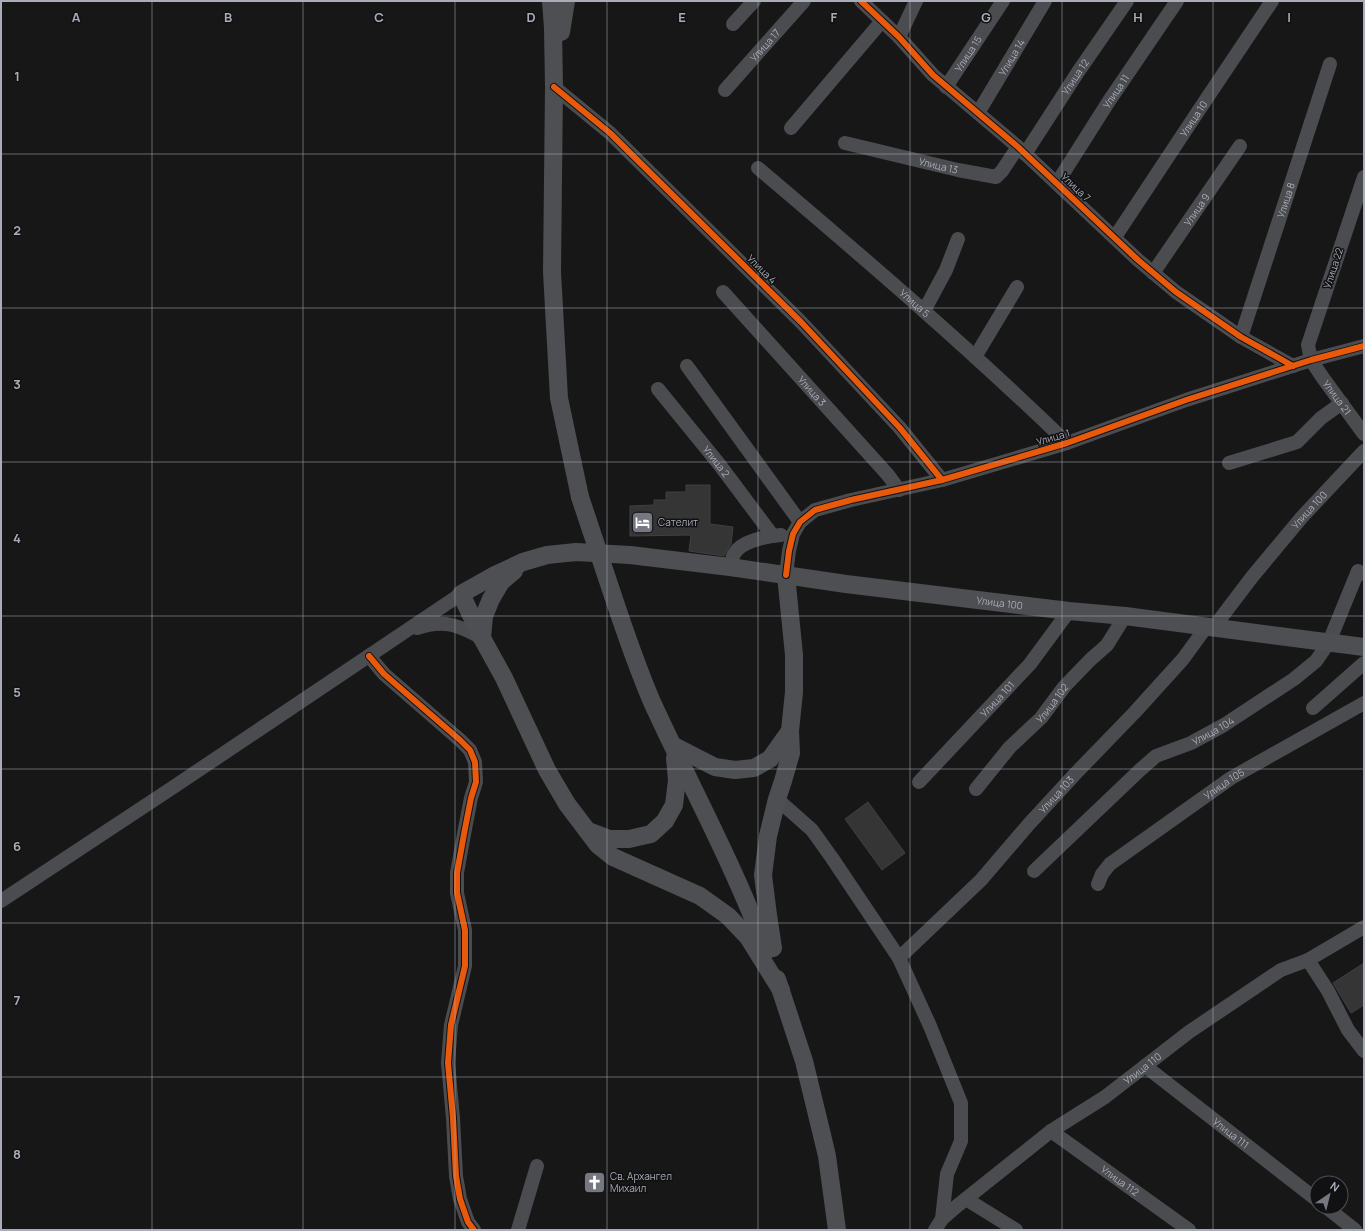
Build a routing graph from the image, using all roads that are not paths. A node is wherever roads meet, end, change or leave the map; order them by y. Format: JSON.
{"nodes":[{"id":1,"x":551,"y":1,"type":"edge"},
{"id":2,"x":562,"y":1,"type":"edge"},
{"id":3,"x":566,"y":1,"type":"edge"},
{"id":4,"x":754,"y":1,"type":"edge"},
{"id":5,"x":804,"y":1,"type":"edge"},
{"id":6,"x":861,"y":1,"type":"edge"},
{"id":7,"x":916,"y":1,"type":"edge"},
{"id":8,"x":1003,"y":1,"type":"edge"},
{"id":9,"x":1045,"y":1,"type":"edge"},
{"id":10,"x":1127,"y":1,"type":"edge"},
{"id":11,"x":1177,"y":1,"type":"edge"},
{"id":12,"x":1272,"y":1,"type":"edge"},
{"id":13,"x":882,"y":21,"type":"junction"},
{"id":14,"x":562,"y":23,"type":"junction"},
{"id":15,"x":733,"y":24,"type":"dead end"},
{"id":16,"x":899,"y":37,"type":"junction"},
{"id":17,"x":1330,"y":64,"type":"dead end"},
{"id":18,"x":554,"y":87,"type":"junction"},
{"id":19,"x":946,"y":87,"type":"junction"},
{"id":20,"x":725,"y":90,"type":"dead end"},
{"id":21,"x":978,"y":113,"type":"junction"},
{"id":22,"x":791,"y":128,"type":"dead end"},
{"id":23,"x":845,"y":143,"type":"dead end"},
{"id":24,"x":1240,"y":146,"type":"dead end"},
{"id":25,"x":1022,"y":151,"type":"junction"},
{"id":26,"x":758,"y":168,"type":"dead end"},
{"id":27,"x":1364,"y":177,"type":"edge"},
{"id":28,"x":1057,"y":183,"type":"junction"},
{"id":29,"x":1115,"y":237,"type":"junction"},
{"id":30,"x":958,"y":239,"type":"dead end"},
{"id":31,"x":1153,"y":273,"type":"junction"},
{"id":32,"x":1017,"y":287,"type":"dead end"},
{"id":33,"x":723,"y":292,"type":"dead end"},
{"id":34,"x":924,"y":311,"type":"junction"},
{"id":35,"x":1241,"y":337,"type":"junction"},
{"id":36,"x":1364,"y":346,"type":"edge"},
{"id":37,"x":975,"y":357,"type":"junction"},
{"id":38,"x":1311,"y":360,"type":"junction"},
{"id":39,"x":687,"y":366,"type":"dead end"},
{"id":40,"x":1293,"y":366,"type":"junction"},
{"id":41,"x":658,"y":389,"type":"dead end"},
{"id":42,"x":1342,"y":403,"type":"junction"},
{"id":43,"x":1364,"y":434,"type":"edge"},
{"id":44,"x":1066,"y":444,"type":"junction"},
{"id":45,"x":1364,"y":451,"type":"edge"},
{"id":46,"x":1229,"y":463,"type":"dead end"},
{"id":47,"x":942,"y":480,"type":"junction"},
{"id":48,"x":899,"y":490,"type":"junction"},
{"id":49,"x":797,"y":528,"type":"junction"},
{"id":50,"x":773,"y":536,"type":"junction"},
{"id":51,"x":523,"y":562,"type":"junction"},
{"id":52,"x":730,"y":567,"type":"junction"},
{"id":53,"x":1364,"y":574,"type":"edge"},
{"id":54,"x":786,"y":575,"type":"junction"},
{"id":55,"x":461,"y":594,"type":"junction"},
{"id":56,"x":1069,"y":611,"type":"junction"},
{"id":57,"x":1125,"y":616,"type":"junction"},
{"id":58,"x":1210,"y":627,"type":"junction"},
{"id":59,"x":405,"y":632,"type":"junction"},
{"id":60,"x":482,"y":638,"type":"junction"},
{"id":61,"x":1329,"y":642,"type":"junction"},
{"id":62,"x":1364,"y":648,"type":"edge"},
{"id":63,"x":370,"y":656,"type":"junction"},
{"id":64,"x":1364,"y":663,"type":"edge"},
{"id":65,"x":1364,"y":703,"type":"edge"},
{"id":66,"x":1313,"y":708,"type":"dead end"},
{"id":67,"x":790,"y":731,"type":"junction"},
{"id":68,"x":674,"y":746,"type":"junction"},
{"id":69,"x":919,"y":782,"type":"dead end"},
{"id":70,"x":976,"y":789,"type":"dead end"},
{"id":71,"x":777,"y":799,"type":"junction"},
{"id":72,"x":586,"y":830,"type":"junction"},
{"id":73,"x":1034,"y":871,"type":"dead end"},
{"id":74,"x":1098,"y":884,"type":"dead end"},
{"id":75,"x":1,"y":901,"type":"edge"},
{"id":76,"x":1364,"y":927,"type":"edge"},
{"id":77,"x":899,"y":958,"type":"junction"},
{"id":78,"x":1308,"y":960,"type":"junction"},
{"id":79,"x":781,"y":990,"type":"junction"},
{"id":80,"x":1364,"y":1051,"type":"edge"},
{"id":81,"x":1145,"y":1066,"type":"junction"},
{"id":82,"x":1051,"y":1131,"type":"junction"},
{"id":83,"x":536,"y":1166,"type":"dead end"},
{"id":84,"x":1309,"y":1194,"type":"edge"},
{"id":85,"x":966,"y":1199,"type":"junction"},
{"id":86,"x":1336,"y":1215,"type":"edge"},
{"id":87,"x":938,"y":1224,"type":"edge"},
{"id":88,"x":474,"y":1230,"type":"edge"},
{"id":89,"x":518,"y":1230,"type":"edge"},
{"id":90,"x":837,"y":1230,"type":"edge"},
{"id":91,"x":1016,"y":1230,"type":"edge"},
{"id":92,"x":1189,"y":1230,"type":"edge"},
{"id":93,"x":1355,"y":1230,"type":"edge"}],
"edges":[{"from":1,"to":18,"type":"main road"},
{"from":2,"to":14,"type":"main road"},
{"from":3,"to":14,"type":"main road"},
{"from":4,"to":15,"type":"street"},
{"from":5,"to":20,"type":"street","name":"Улица 17"},
{"from":6,"to":13,"type":"street","name":"Улица 7"},
{"from":7,"to":16,"type":"street"},
{"from":8,"to":19,"type":"street","name":"Улица 15"},
{"from":9,"to":21,"type":"street","name":"Улица 14"},
{"from":10,"to":25,"type":"street","name":"Улица 12"},
{"from":11,"to":28,"type":"street","name":"Улица 11"},
{"from":12,"to":29,"type":"street","name":"Улица 10"},
{"from":13,"to":16,"type":"street","name":"Улица 7"},
{"from":13,"to":22,"type":"street"},
{"from":14,"to":18,"type":"main road"},
{"from":16,"to":19,"type":"street","name":"Улица 7"},
{"from":17,"to":35,"type":"street","name":"Улица 8"},
{"from":18,"to":47,"type":"street","name":"Улица 4"},
{"from":18,"to":68,"type":"main road","bridge":true},
{"from":19,"to":21,"type":"street","name":"Улица 7"},
{"from":21,"to":25,"type":"street","name":"Улица 7"},
{"from":23,"to":25,"type":"street","name":"Улица 13"},
{"from":24,"to":31,"type":"street","name":"Улица 9"},
{"from":25,"to":28,"type":"street","name":"Улица 7"},
{"from":26,"to":34,"type":"street","name":"Улица 5"},
{"from":27,"to":38,"type":"street","name":"Улица 22"},
{"from":28,"to":29,"type":"street","name":"Улица 7"},
{"from":29,"to":31,"type":"street","name":"Улица 7"},
{"from":30,"to":34,"type":"street"},
{"from":31,"to":35,"type":"street","name":"Улица 7"},
{"from":32,"to":37,"type":"street"},
{"from":33,"to":48,"type":"street","name":"Улица 3"},
{"from":34,"to":37,"type":"street","name":"Улица 5"},
{"from":35,"to":40,"type":"street","name":"Улица 7"},
{"from":36,"to":38,"type":"street","name":"Улица 1"},
{"from":37,"to":44,"type":"street","name":"Улица 5"},
{"from":38,"to":40,"type":"street","name":"Улица 1"},
{"from":38,"to":42,"type":"street","name":"Улица 21"},
{"from":39,"to":49,"type":"street"},
{"from":40,"to":44,"type":"street","name":"Улица 1"},
{"from":41,"to":50,"type":"street","name":"Улица 2"},
{"from":42,"to":43,"type":"street","name":"Улица 21"},
{"from":42,"to":46,"type":"street"},
{"from":44,"to":47,"type":"street","name":"Улица 1"},
{"from":45,"to":58,"type":"street","name":"Улица 100"},
{"from":47,"to":48,"type":"street","name":"Улица 1"},
{"from":48,"to":49,"type":"street","name":"Улица 1"},
{"from":49,"to":50,"type":"street"},
{"from":49,"to":54,"type":"street"},
{"from":50,"to":52,"type":"street"},
{"from":51,"to":52,"type":"main road","name":"Улица 100"},
{"from":51,"to":55,"type":"main road","name":"Улица 100"},
{"from":51,"to":60,"type":"main road"},
{"from":52,"to":54,"type":"main road","name":"Улица 100"},
{"from":53,"to":61,"type":"street","name":"Улица 104"},
{"from":54,"to":56,"type":"main road","name":"Улица 100"},
{"from":54,"to":67,"type":"main road"},
{"from":55,"to":59,"type":"street"},
{"from":55,"to":60,"type":"main road"},
{"from":56,"to":57,"type":"main road","name":"Улица 100"},
{"from":56,"to":69,"type":"street","name":"Улица 101"},
{"from":57,"to":58,"type":"main road","name":"Улица 100"},
{"from":57,"to":70,"type":"street","name":"Улица 102"},
{"from":58,"to":61,"type":"main road","name":"Улица 100"},
{"from":58,"to":77,"type":"street","name":"Улица 103"},
{"from":59,"to":60,"type":"street"},
{"from":59,"to":63,"type":"street"},
{"from":60,"to":72,"type":"main road"},
{"from":61,"to":62,"type":"main road","name":"Улица 100"},
{"from":61,"to":73,"type":"street","name":"Улица 104"},
{"from":63,"to":75,"type":"street"},
{"from":63,"to":88,"type":"street"},
{"from":64,"to":66,"type":"street"},
{"from":65,"to":74,"type":"street","name":"Улица 105"},
{"from":67,"to":68,"type":"main road"},
{"from":67,"to":71,"type":"main road"},
{"from":68,"to":72,"type":"main road"},
{"from":68,"to":79,"type":"main road"},
{"from":71,"to":77,"type":"street"},
{"from":71,"to":79,"type":"main road"},
{"from":72,"to":79,"type":"main road"},
{"from":76,"to":78,"type":"street","name":"Улица 110"},
{"from":77,"to":87,"type":"street"},
{"from":78,"to":80,"type":"street"},
{"from":78,"to":81,"type":"street","name":"Улица 110"},
{"from":79,"to":90,"type":"main road"},
{"from":81,"to":82,"type":"street","name":"Улица 110"},
{"from":81,"to":84,"type":"street","name":"Улица 111"},
{"from":82,"to":85,"type":"street","name":"Улица 110"},
{"from":82,"to":92,"type":"street","name":"Улица 112"},
{"from":83,"to":89,"type":"street"},
{"from":85,"to":87,"type":"street","name":"Улица 110"},
{"from":85,"to":91,"type":"street"},
{"from":86,"to":93,"type":"street"}]}
